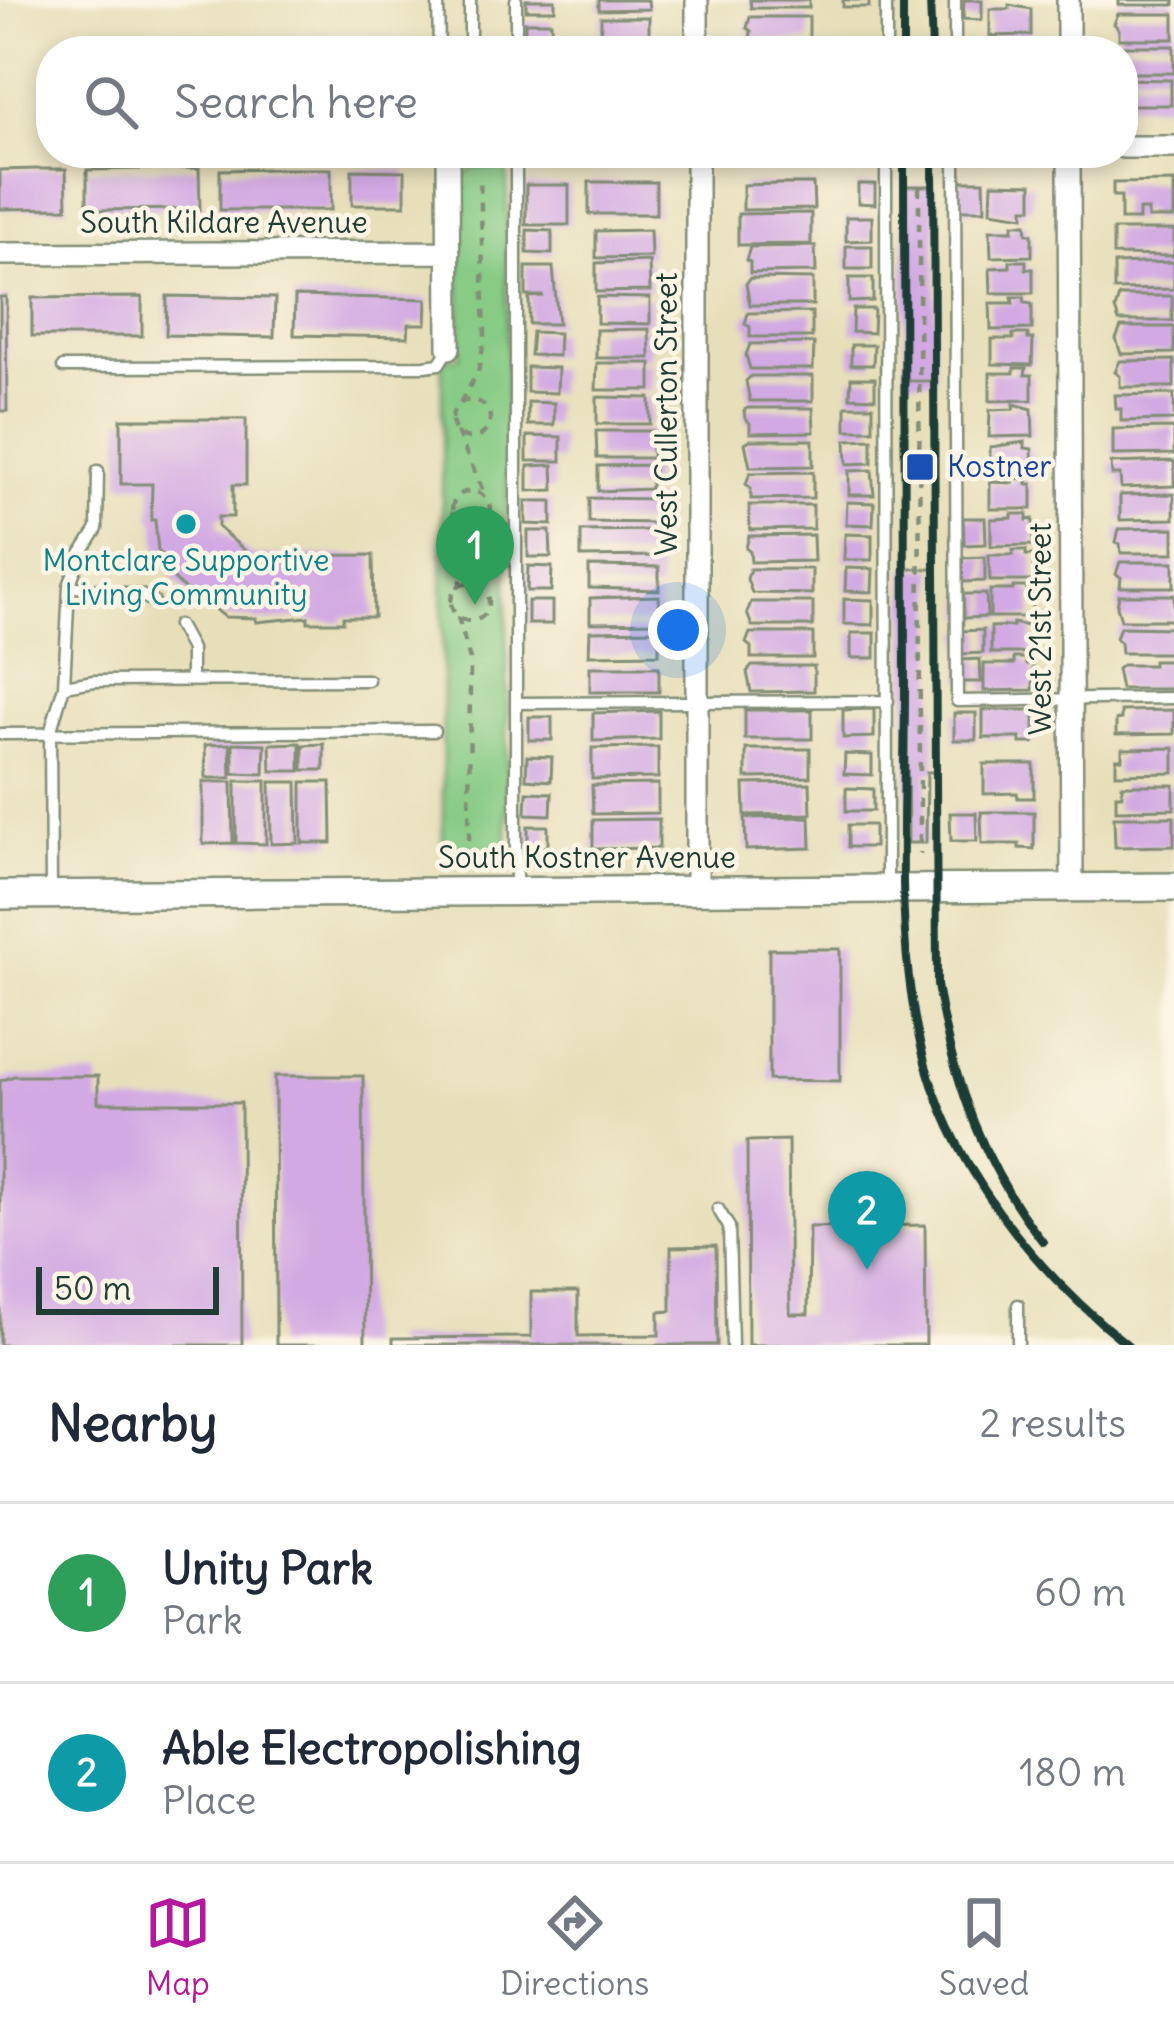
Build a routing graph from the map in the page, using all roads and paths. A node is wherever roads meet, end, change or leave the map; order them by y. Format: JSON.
{"nodes":[{"id":1,"x":438,"y":0,"type":"edge"},
{"id":2,"x":470,"y":0,"type":"edge"},
{"id":3,"x":516,"y":0,"type":"edge"},
{"id":4,"x":697,"y":0,"type":"edge"},
{"id":5,"x":886,"y":0,"type":"edge"},
{"id":6,"x":955,"y":0,"type":"edge"},
{"id":7,"x":1068,"y":0,"type":"edge"},
{"id":8,"x":439,"y":36,"type":"edge"},
{"id":9,"x":470,"y":36,"type":"edge"},
{"id":10,"x":516,"y":36,"type":"edge"},
{"id":11,"x":697,"y":36,"type":"edge"},
{"id":12,"x":886,"y":36,"type":"edge"},
{"id":13,"x":955,"y":36,"type":"edge"},
{"id":14,"x":1068,"y":36,"type":"edge"},
{"id":15,"x":1138,"y":147,"type":"edge"},
{"id":16,"x":1174,"y":147,"type":"edge"},
{"id":17,"x":448,"y":168,"type":"edge"},
{"id":18,"x":516,"y":168,"type":"edge"},
{"id":19,"x":697,"y":168,"type":"edge"},
{"id":20,"x":886,"y":168,"type":"edge"},
{"id":21,"x":955,"y":168,"type":"edge"},
{"id":22,"x":1069,"y":168,"type":"edge"},
{"id":23,"x":481,"y":176,"type":"dead end"},
{"id":24,"x":920,"y":186,"type":"dead end"},
{"id":25,"x":449,"y":252,"type":"junction"},
{"id":26,"x":0,"y":254,"type":"edge"},
{"id":27,"x":449,"y":348,"type":"joint"},
{"id":28,"x":64,"y":368,"type":"dead end"},
{"id":29,"x":460,"y":403,"type":"junction"},
{"id":30,"x":458,"y":432,"type":"junction"},
{"id":31,"x":98,"y":471,"type":"dead end"},
{"id":32,"x":486,"y":498,"type":"junction"},
{"id":33,"x":488,"y":518,"type":"junction"},
{"id":34,"x":69,"y":586,"type":"junction"},
{"id":35,"x":458,"y":588,"type":"junction"},
{"id":36,"x":154,"y":602,"type":"dead end"},
{"id":37,"x":458,"y":617,"type":"junction"},
{"id":38,"x":178,"y":625,"type":"dead end"},
{"id":39,"x":368,"y":680,"type":"dead end"},
{"id":40,"x":191,"y":681,"type":"junction"},
{"id":41,"x":64,"y":686,"type":"junction"},
{"id":42,"x":1071,"y":698,"type":"junction"},
{"id":43,"x":1174,"y":698,"type":"edge"},
{"id":44,"x":888,"y":701,"type":"junction"},
{"id":45,"x":697,"y":702,"type":"junction"},
{"id":46,"x":516,"y":703,"type":"junction"},
{"id":47,"x":434,"y":731,"type":"dead end"},
{"id":48,"x":50,"y":733,"type":"junction"},
{"id":49,"x":0,"y":734,"type":"edge"},
{"id":50,"x":920,"y":854,"type":"dead end"},
{"id":51,"x":470,"y":857,"type":"dead end"},
{"id":52,"x":1174,"y":887,"type":"edge"},
{"id":53,"x":1072,"y":888,"type":"junction"},
{"id":54,"x":887,"y":889,"type":"junction"},
{"id":55,"x":697,"y":890,"type":"junction"},
{"id":56,"x":516,"y":892,"type":"junction"},
{"id":57,"x":0,"y":895,"type":"edge"},
{"id":58,"x":51,"y":895,"type":"junction"},
{"id":59,"x":718,"y":1209,"type":"dead end"},
{"id":60,"x":1018,"y":1306,"type":"dead end"},
{"id":61,"x":732,"y":1345,"type":"edge"},
{"id":62,"x":1018,"y":1345,"type":"edge"}],
"edges":[{"from":1,"to":8,"type":"lane"},
{"from":2,"to":9,"type":"lane"},
{"from":3,"to":10,"type":"lane"},
{"from":4,"to":11,"type":"street"},
{"from":5,"to":12,"type":"lane"},
{"from":6,"to":13,"type":"lane"},
{"from":7,"to":14,"type":"street"},
{"from":15,"to":16,"type":"street"},
{"from":17,"to":25,"type":"street"},
{"from":18,"to":46,"type":"lane"},
{"from":19,"to":45,"type":"street","name":"West Cullerton Street"},
{"from":20,"to":44,"type":"lane"},
{"from":21,"to":42,"type":"lane"},
{"from":22,"to":42,"type":"street","name":"West 21st Street"},
{"from":23,"to":29,"type":"path"},
{"from":24,"to":50,"type":"path"},
{"from":25,"to":26,"type":"street","name":"South Kildare Avenue"},
{"from":25,"to":27,"type":"street"},
{"from":27,"to":28,"type":"lane"},
{"from":29,"to":30,"type":"path"},
{"from":29,"to":30,"type":"path"},
{"from":30,"to":32,"type":"path"},
{"from":31,"to":34,"type":"lane"},
{"from":32,"to":33,"type":"path"},
{"from":32,"to":33,"type":"path"},
{"from":33,"to":35,"type":"path"},
{"from":34,"to":36,"type":"lane"},
{"from":34,"to":41,"type":"lane"},
{"from":35,"to":37,"type":"path"},
{"from":35,"to":37,"type":"path"},
{"from":37,"to":51,"type":"path"},
{"from":38,"to":40,"type":"lane"},
{"from":39,"to":40,"type":"lane"},
{"from":40,"to":41,"type":"lane"},
{"from":41,"to":48,"type":"lane"},
{"from":42,"to":43,"type":"lane"},
{"from":42,"to":53,"type":"street","name":"West 21st Street"},
{"from":44,"to":45,"type":"lane"},
{"from":44,"to":54,"type":"lane"},
{"from":45,"to":46,"type":"lane"},
{"from":45,"to":55,"type":"street","name":"West Cullerton Street"},
{"from":46,"to":56,"type":"lane"},
{"from":47,"to":48,"type":"lane"},
{"from":48,"to":49,"type":"lane"},
{"from":48,"to":58,"type":"lane"},
{"from":52,"to":53,"type":"street","name":"South Kostner Avenue"},
{"from":53,"to":54,"type":"street","name":"South Kostner Avenue"},
{"from":54,"to":55,"type":"street","name":"South Kostner Avenue"},
{"from":55,"to":56,"type":"street","name":"South Kostner Avenue"},
{"from":56,"to":58,"type":"street","name":"South Kostner Avenue"},
{"from":57,"to":58,"type":"street","name":"South Kostner Avenue"},
{"from":59,"to":61,"type":"lane"},
{"from":60,"to":62,"type":"lane"}]}
